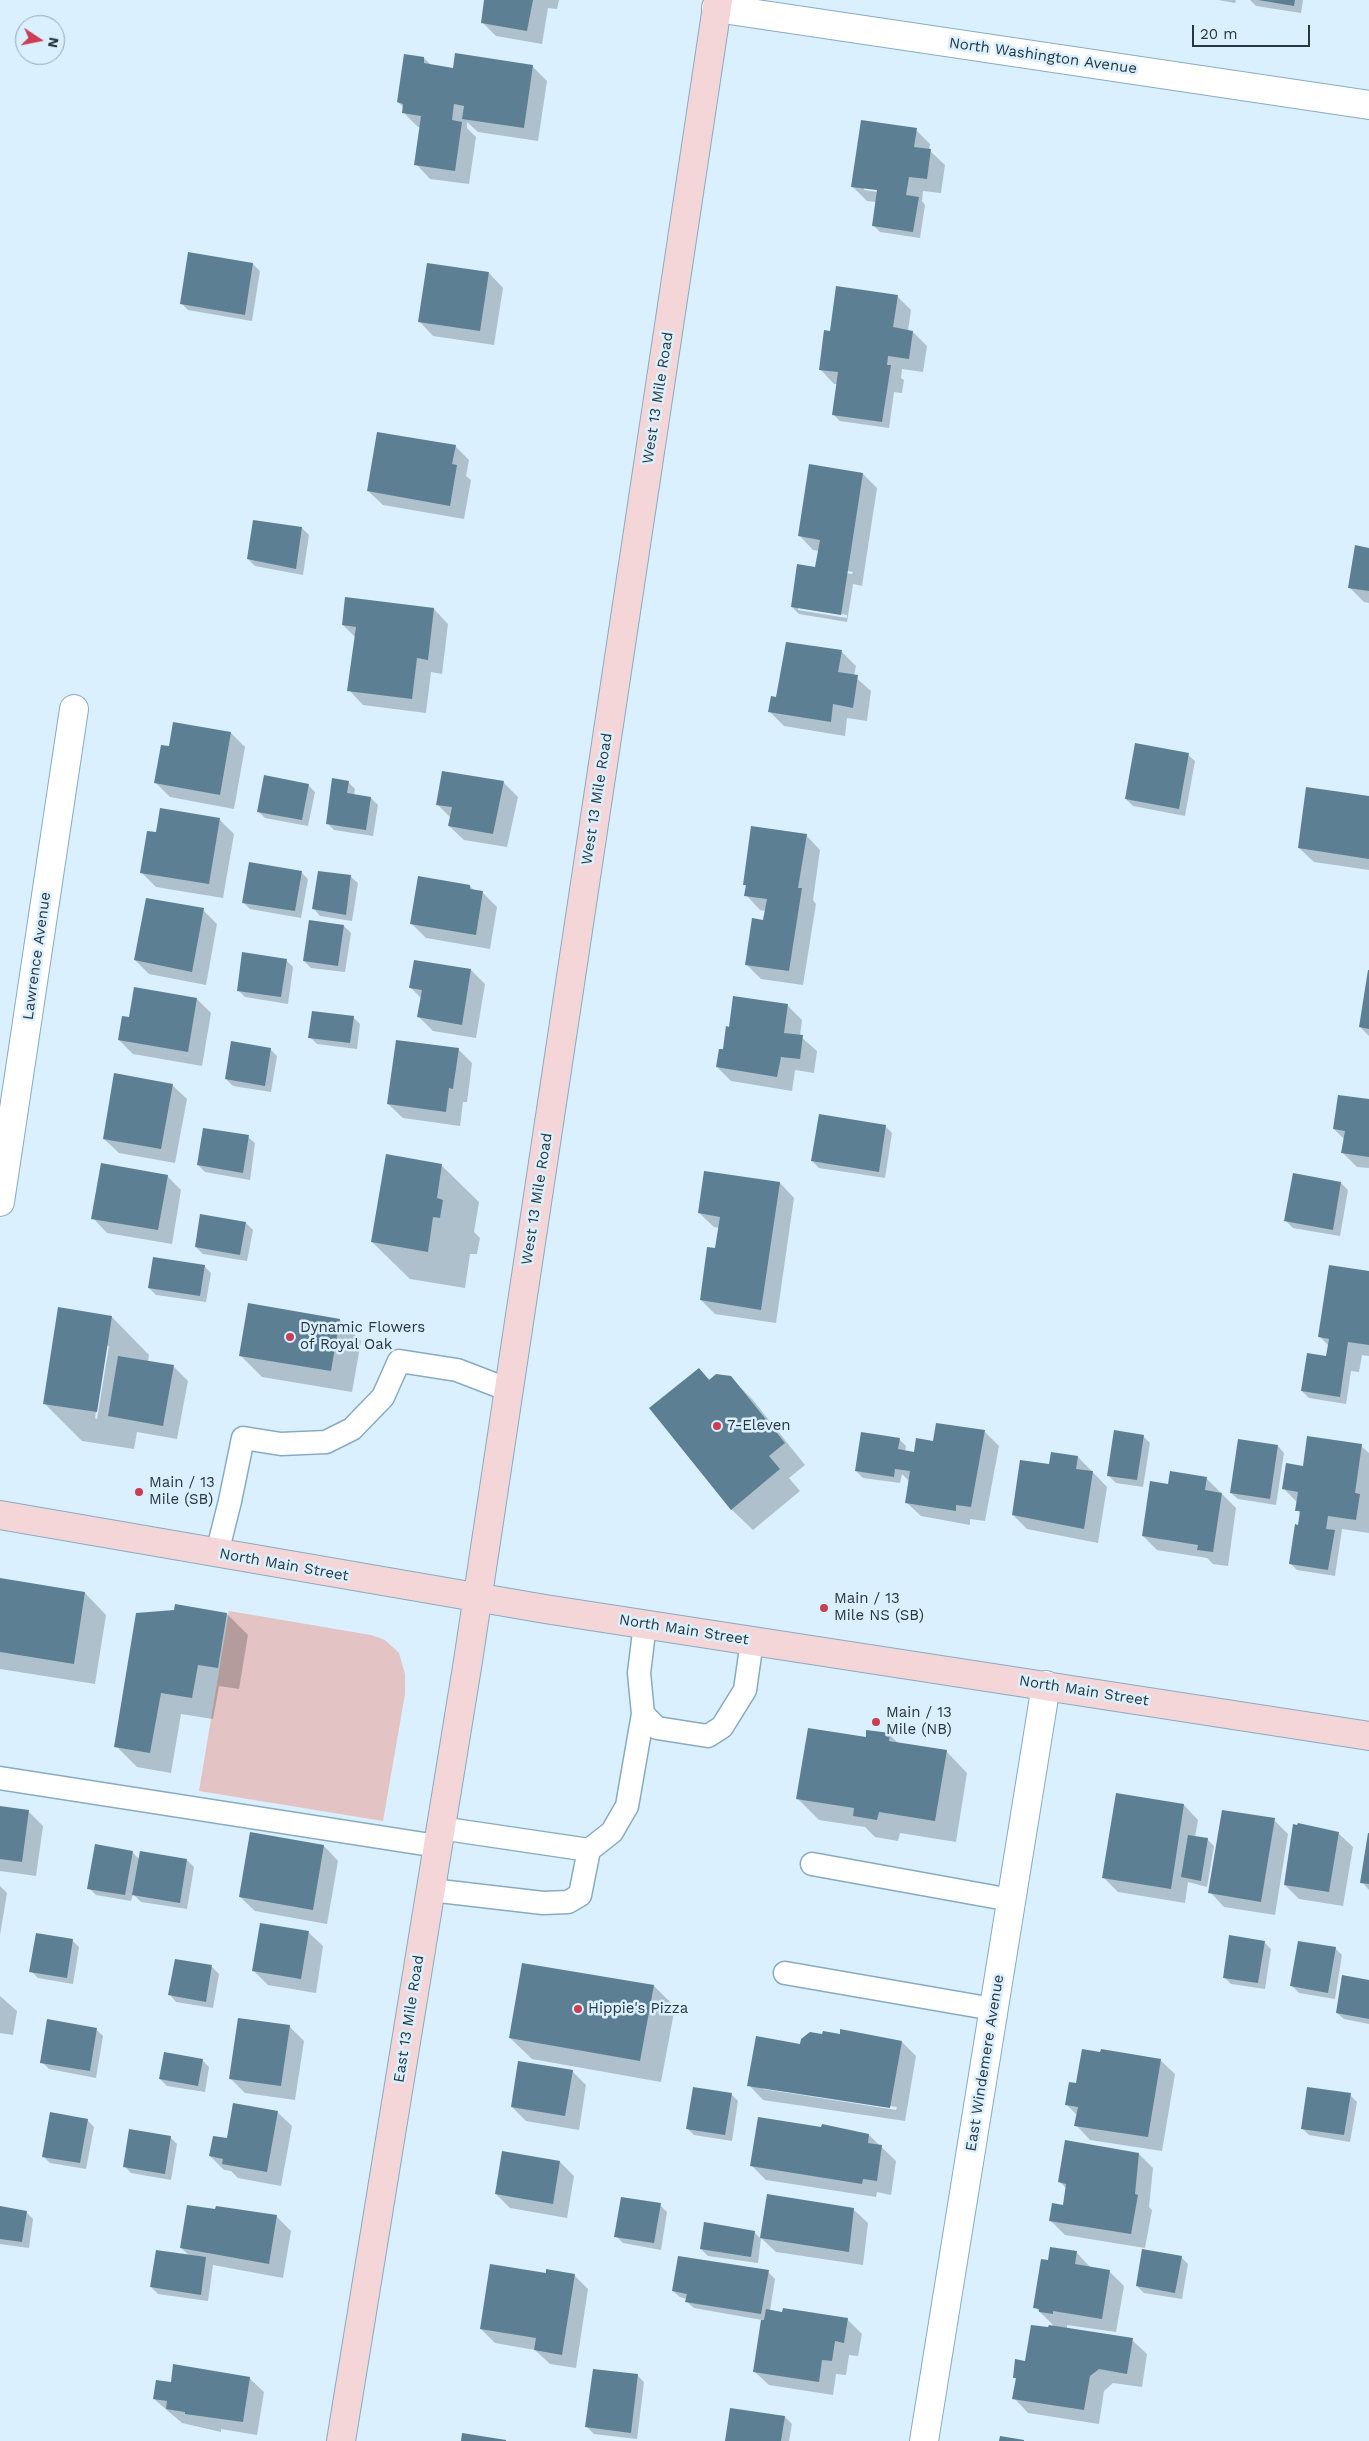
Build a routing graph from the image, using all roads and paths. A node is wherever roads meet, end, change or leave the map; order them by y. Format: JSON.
{"nodes":[{"id":1,"x":717,"y":4,"type":"edge"},
{"id":2,"x":1369,"y":105,"type":"edge"},
{"id":3,"x":74,"y":709,"type":"dead end"},
{"id":4,"x":0,"y":1202,"type":"edge"},
{"id":5,"x":509,"y":1390,"type":"junction"},
{"id":6,"x":0,"y":1515,"type":"edge"},
{"id":7,"x":217,"y":1553,"type":"junction"},
{"id":8,"x":477,"y":1598,"type":"junction"},
{"id":9,"x":645,"y":1624,"type":"junction"},
{"id":10,"x":752,"y":1641,"type":"junction"},
{"id":11,"x":1046,"y":1685,"type":"junction"},
{"id":12,"x":643,"y":1714,"type":"junction"},
{"id":13,"x":1369,"y":1736,"type":"edge"},
{"id":14,"x":0,"y":1778,"type":"edge"},
{"id":15,"x":439,"y":1837,"type":"junction"},
{"id":16,"x":589,"y":1850,"type":"junction"},
{"id":17,"x":812,"y":1864,"type":"dead end"},
{"id":18,"x":431,"y":1890,"type":"junction"},
{"id":19,"x":1011,"y":1900,"type":"junction"},
{"id":20,"x":785,"y":1973,"type":"dead end"},
{"id":21,"x":993,"y":2009,"type":"junction"},
{"id":22,"x":341,"y":2441,"type":"edge"},
{"id":23,"x":924,"y":2441,"type":"edge"}],
"edges":[{"from":1,"to":2,"type":"street","name":"North Washington Avenue"},
{"from":1,"to":5,"type":"main road","name":"West 13 Mile Road"},
{"from":3,"to":4,"type":"street","name":"Lawrence Avenue"},
{"from":5,"to":7,"type":"lane"},
{"from":5,"to":8,"type":"main road","name":"West 13 Mile Road"},
{"from":6,"to":7,"type":"main road","name":"North Main Street"},
{"from":7,"to":8,"type":"main road","name":"North Main Street"},
{"from":8,"to":9,"type":"main road","name":"North Main Street"},
{"from":8,"to":15,"type":"main road","name":"East 13 Mile Road"},
{"from":9,"to":10,"type":"main road","name":"North Main Street"},
{"from":9,"to":12,"type":"lane"},
{"from":10,"to":11,"type":"main road","name":"North Main Street"},
{"from":10,"to":12,"type":"lane"},
{"from":11,"to":13,"type":"main road","name":"North Main Street"},
{"from":11,"to":19,"type":"street","name":"East Windemere Avenue"},
{"from":12,"to":16,"type":"lane"},
{"from":14,"to":15,"type":"lane"},
{"from":15,"to":16,"type":"lane"},
{"from":15,"to":18,"type":"main road","name":"East 13 Mile Road"},
{"from":16,"to":18,"type":"lane"},
{"from":17,"to":19,"type":"lane"},
{"from":18,"to":22,"type":"main road","name":"East 13 Mile Road"},
{"from":19,"to":21,"type":"street","name":"East Windemere Avenue"},
{"from":20,"to":21,"type":"lane"},
{"from":21,"to":23,"type":"street","name":"East Windemere Avenue"}]}
